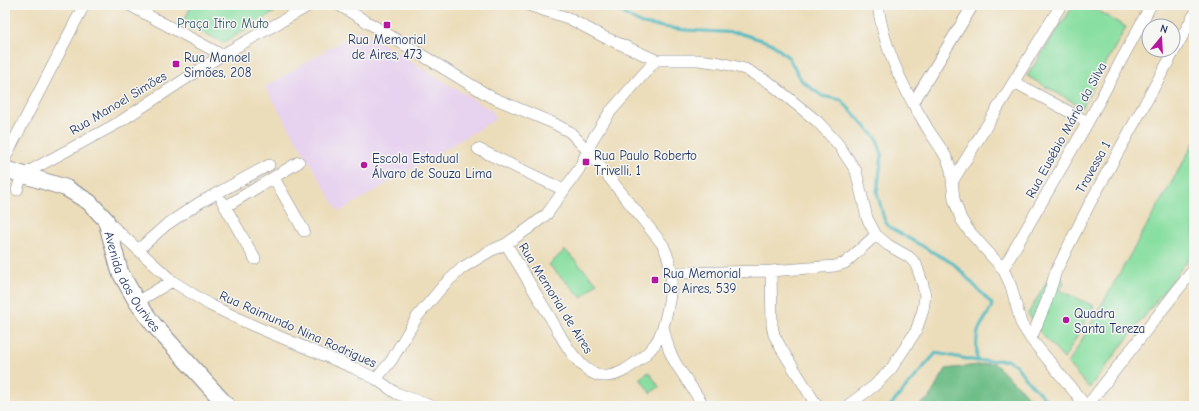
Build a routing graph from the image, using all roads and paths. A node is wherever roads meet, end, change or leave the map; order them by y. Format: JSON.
{"nodes":[{"id":1,"x":84,"y":5,"type":"edge"},
{"id":2,"x":129,"y":5,"type":"edge"},
{"id":3,"x":310,"y":5,"type":"edge"},
{"id":4,"x":339,"y":5,"type":"edge"},
{"id":5,"x":528,"y":5,"type":"edge"},
{"id":6,"x":878,"y":5,"type":"edge"},
{"id":7,"x":973,"y":5,"type":"edge"},
{"id":8,"x":1061,"y":5,"type":"edge"},
{"id":9,"x":1151,"y":5,"type":"edge"},
{"id":10,"x":1194,"y":15,"type":"edge"},
{"id":11,"x":222,"y":55,"type":"junction"},
{"id":12,"x":656,"y":60,"type":"junction"},
{"id":13,"x":1014,"y":82,"type":"junction"},
{"id":14,"x":913,"y":103,"type":"junction"},
{"id":15,"x":1088,"y":122,"type":"junction"},
{"id":16,"x":478,"y":149,"type":"dead end"},
{"id":17,"x":588,"y":151,"type":"junction"},
{"id":18,"x":5,"y":158,"type":"edge"},
{"id":19,"x":299,"y":162,"type":"dead end"},
{"id":20,"x":269,"y":164,"type":"dead end"},
{"id":21,"x":5,"y":169,"type":"edge"},
{"id":22,"x":274,"y":178,"type":"junction"},
{"id":23,"x":19,"y":182,"type":"junction"},
{"id":24,"x":952,"y":182,"type":"junction"},
{"id":25,"x":564,"y":190,"type":"junction"},
{"id":26,"x":217,"y":193,"type":"junction"},
{"id":27,"x":225,"y":207,"type":"junction"},
{"id":28,"x":106,"y":220,"type":"junction"},
{"id":29,"x":304,"y":231,"type":"dead end"},
{"id":30,"x":876,"y":235,"type":"junction"},
{"id":31,"x":506,"y":244,"type":"junction"},
{"id":32,"x":138,"y":250,"type":"junction"},
{"id":33,"x":255,"y":259,"type":"dead end"},
{"id":34,"x":1003,"y":269,"type":"junction"},
{"id":35,"x":1194,"y":269,"type":"edge"},
{"id":36,"x":771,"y":271,"type":"junction"},
{"id":37,"x":671,"y":273,"type":"junction"},
{"id":38,"x":172,"y":281,"type":"junction"},
{"id":39,"x":137,"y":302,"type":"junction"},
{"id":40,"x":663,"y":327,"type":"junction"},
{"id":41,"x":1031,"y":339,"type":"junction"},
{"id":42,"x":376,"y":379,"type":"junction"},
{"id":43,"x":227,"y":406,"type":"edge"},
{"id":44,"x":431,"y":406,"type":"edge"},
{"id":45,"x":704,"y":406,"type":"edge"},
{"id":46,"x":816,"y":406,"type":"edge"},
{"id":47,"x":847,"y":406,"type":"edge"},
{"id":48,"x":1086,"y":406,"type":"edge"}],
"edges":[{"from":1,"to":18,"type":"street"},
{"from":2,"to":11,"type":"street"},
{"from":3,"to":11,"type":"street","name":"Rua Manoel Simões"},
{"from":4,"to":17,"type":"street","name":"Rua Memorial de Aires"},
{"from":5,"to":12,"type":"street"},
{"from":6,"to":14,"type":"street"},
{"from":7,"to":14,"type":"street"},
{"from":8,"to":13,"type":"street"},
{"from":9,"to":15,"type":"street","name":"Rua Eusébio Mário da Silva"},
{"from":10,"to":41,"type":"street","name":"Travessa 1"},
{"from":11,"to":23,"type":"street","name":"Rua Manoel Simões"},
{"from":12,"to":17,"type":"street"},
{"from":12,"to":30,"type":"street"},
{"from":13,"to":15,"type":"street"},
{"from":13,"to":24,"type":"street"},
{"from":14,"to":24,"type":"street"},
{"from":15,"to":34,"type":"street","name":"Rua Eusébio Mário da Silva"},
{"from":16,"to":25,"type":"street"},
{"from":17,"to":25,"type":"street"},
{"from":17,"to":37,"type":"street","name":"Rua Memorial de Aires"},
{"from":19,"to":22,"type":"street"},
{"from":20,"to":26,"type":"street"},
{"from":21,"to":23,"type":"main road","name":"Avenida dos Ourives"},
{"from":22,"to":27,"type":"street"},
{"from":22,"to":29,"type":"street"},
{"from":23,"to":28,"type":"main road","name":"Avenida dos Ourives"},
{"from":24,"to":34,"type":"street"},
{"from":25,"to":31,"type":"street"},
{"from":26,"to":27,"type":"street"},
{"from":26,"to":32,"type":"street"},
{"from":27,"to":33,"type":"street"},
{"from":28,"to":32,"type":"street","name":"Rua Raimundo Nina Rodrigues"},
{"from":28,"to":39,"type":"main road","name":"Avenida dos Ourives"},
{"from":30,"to":36,"type":"street"},
{"from":30,"to":47,"type":"street"},
{"from":31,"to":40,"type":"street","name":"Rua Memorial de Aires"},
{"from":31,"to":42,"type":"street"},
{"from":32,"to":38,"type":"street","name":"Rua Raimundo Nina Rodrigues"},
{"from":34,"to":41,"type":"street"},
{"from":35,"to":48,"type":"street"},
{"from":36,"to":37,"type":"street"},
{"from":36,"to":46,"type":"street"},
{"from":37,"to":40,"type":"street","name":"Rua Memorial de Aires"},
{"from":38,"to":39,"type":"street"},
{"from":38,"to":42,"type":"street","name":"Rua Raimundo Nina Rodrigues"},
{"from":39,"to":43,"type":"main road","name":"Avenida dos Ourives"},
{"from":40,"to":45,"type":"street"},
{"from":41,"to":48,"type":"street"},
{"from":42,"to":44,"type":"street","name":"Rua Raimundo Nina Rodrigues"}]}
